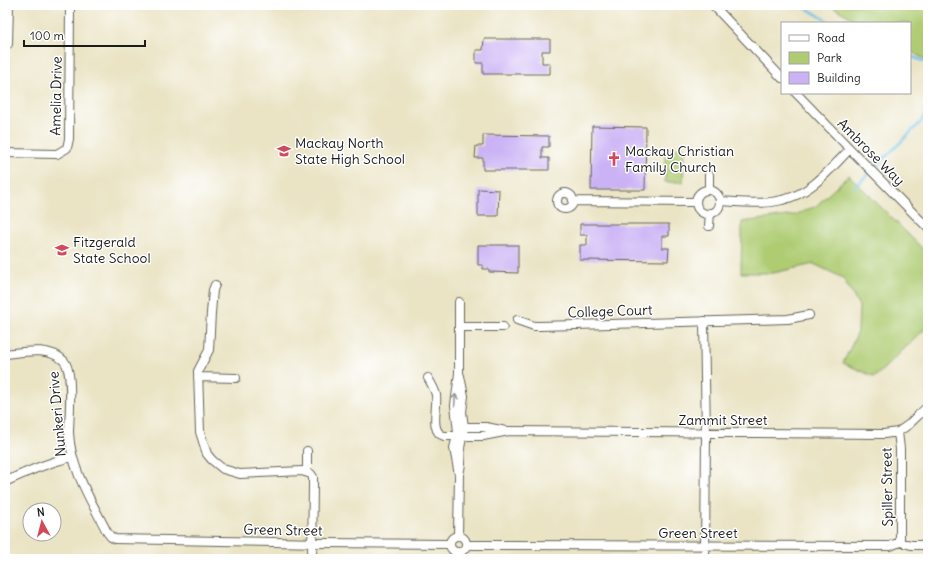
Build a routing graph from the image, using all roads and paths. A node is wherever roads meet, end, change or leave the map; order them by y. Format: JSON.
{"nodes":[{"id":1,"x":9,"y":5,"type":"edge"},
{"id":2,"x":70,"y":5,"type":"edge"},
{"id":3,"x":713,"y":5,"type":"edge"},
{"id":4,"x":8,"y":44,"type":"dead end"},
{"id":5,"x":781,"y":77,"type":"edge"},
{"id":6,"x":797,"y":94,"type":"edge"},
{"id":7,"x":850,"y":149,"type":"junction"},
{"id":8,"x":5,"y":153,"type":"edge"},
{"id":9,"x":709,"y":175,"type":"dead end"},
{"id":10,"x":709,"y":190,"type":"junction"},
{"id":11,"x":574,"y":201,"type":"dead end"},
{"id":12,"x":696,"y":202,"type":"junction"},
{"id":13,"x":720,"y":202,"type":"junction"},
{"id":14,"x":710,"y":213,"type":"junction"},
{"id":15,"x":710,"y":226,"type":"dead end"},
{"id":16,"x":928,"y":228,"type":"edge"},
{"id":17,"x":215,"y":284,"type":"dead end"},
{"id":18,"x":459,"y":302,"type":"dead end"},
{"id":19,"x":809,"y":315,"type":"dead end"},
{"id":20,"x":517,"y":320,"type":"dead end"},
{"id":21,"x":704,"y":321,"type":"junction"},
{"id":22,"x":459,"y":327,"type":"junction"},
{"id":23,"x":503,"y":327,"type":"dead end"},
{"id":24,"x":5,"y":354,"type":"edge"},
{"id":25,"x":198,"y":377,"type":"junction"},
{"id":26,"x":236,"y":378,"type":"dead end"},
{"id":27,"x":428,"y":378,"type":"dead end"},
{"id":28,"x":928,"y":406,"type":"edge"},
{"id":29,"x":461,"y":427,"type":"junction"},
{"id":30,"x":508,"y":431,"type":"junction"},
{"id":31,"x":898,"y":432,"type":"junction"},
{"id":32,"x":706,"y":433,"type":"junction"},
{"id":33,"x":460,"y":436,"type":"junction"},
{"id":34,"x":307,"y":451,"type":"dead end"},
{"id":35,"x":72,"y":457,"type":"junction"},
{"id":36,"x":307,"y":472,"type":"junction"},
{"id":37,"x":7,"y":481,"type":"dead end"},
{"id":38,"x":458,"y":536,"type":"junction"},
{"id":39,"x":115,"y":540,"type":"joint"},
{"id":40,"x":900,"y":542,"type":"junction"},
{"id":41,"x":313,"y":543,"type":"junction"},
{"id":42,"x":450,"y":544,"type":"junction"},
{"id":43,"x":467,"y":545,"type":"junction"},
{"id":44,"x":928,"y":545,"type":"edge"},
{"id":45,"x":705,"y":546,"type":"junction"},
{"id":46,"x":458,"y":556,"type":"edge"},
{"id":47,"x":312,"y":559,"type":"edge"},
{"id":48,"x":705,"y":559,"type":"edge"}],
"edges":[{"from":1,"to":4,"type":"street"},
{"from":2,"to":8,"type":"street","name":"Amelia Drive"},
{"from":3,"to":5,"type":"street"},
{"from":6,"to":7,"type":"street","name":"Ambrose Way"},
{"from":7,"to":13,"type":"street"},
{"from":7,"to":16,"type":"street","name":"Ambrose Way"},
{"from":9,"to":10,"type":"street"},
{"from":10,"to":12,"type":"street"},
{"from":10,"to":13,"type":"street"},
{"from":11,"to":12,"type":"street"},
{"from":12,"to":14,"type":"street"},
{"from":13,"to":14,"type":"street"},
{"from":14,"to":15,"type":"street"},
{"from":17,"to":25,"type":"street"},
{"from":18,"to":22,"type":"street"},
{"from":19,"to":21,"type":"street","name":"College Court"},
{"from":20,"to":21,"type":"street","name":"College Court"},
{"from":21,"to":32,"type":"street"},
{"from":22,"to":23,"type":"street"},
{"from":22,"to":29,"type":"street"},
{"from":24,"to":35,"type":"street","name":"Nunkeri Drive"},
{"from":25,"to":26,"type":"street"},
{"from":25,"to":36,"type":"street"},
{"from":27,"to":33,"type":"street","name":"Zammit Street"},
{"from":28,"to":31,"type":"street"},
{"from":29,"to":30,"type":"street","name":"Zammit Street"},
{"from":29,"to":33,"type":"street"},
{"from":30,"to":32,"type":"street","name":"Zammit Street"},
{"from":30,"to":33,"type":"street","name":"Zammit Street"},
{"from":31,"to":32,"type":"street","name":"Zammit Street"},
{"from":31,"to":40,"type":"street","name":"Spiller Street"},
{"from":32,"to":45,"type":"street"},
{"from":33,"to":38,"type":"street"},
{"from":34,"to":36,"type":"street"},
{"from":35,"to":37,"type":"street"},
{"from":35,"to":39,"type":"street","name":"Nunkeri Drive"},
{"from":36,"to":41,"type":"street"},
{"from":38,"to":42,"type":"street"},
{"from":38,"to":43,"type":"street"},
{"from":39,"to":41,"type":"street","name":"Green Street"},
{"from":40,"to":44,"type":"street","name":"Green Street"},
{"from":40,"to":45,"type":"street","name":"Green Street"},
{"from":41,"to":42,"type":"street","name":"Green Street"},
{"from":41,"to":47,"type":"street"},
{"from":42,"to":46,"type":"street"},
{"from":43,"to":45,"type":"street","name":"Green Street"},
{"from":43,"to":46,"type":"street"},
{"from":45,"to":48,"type":"street"}]}
